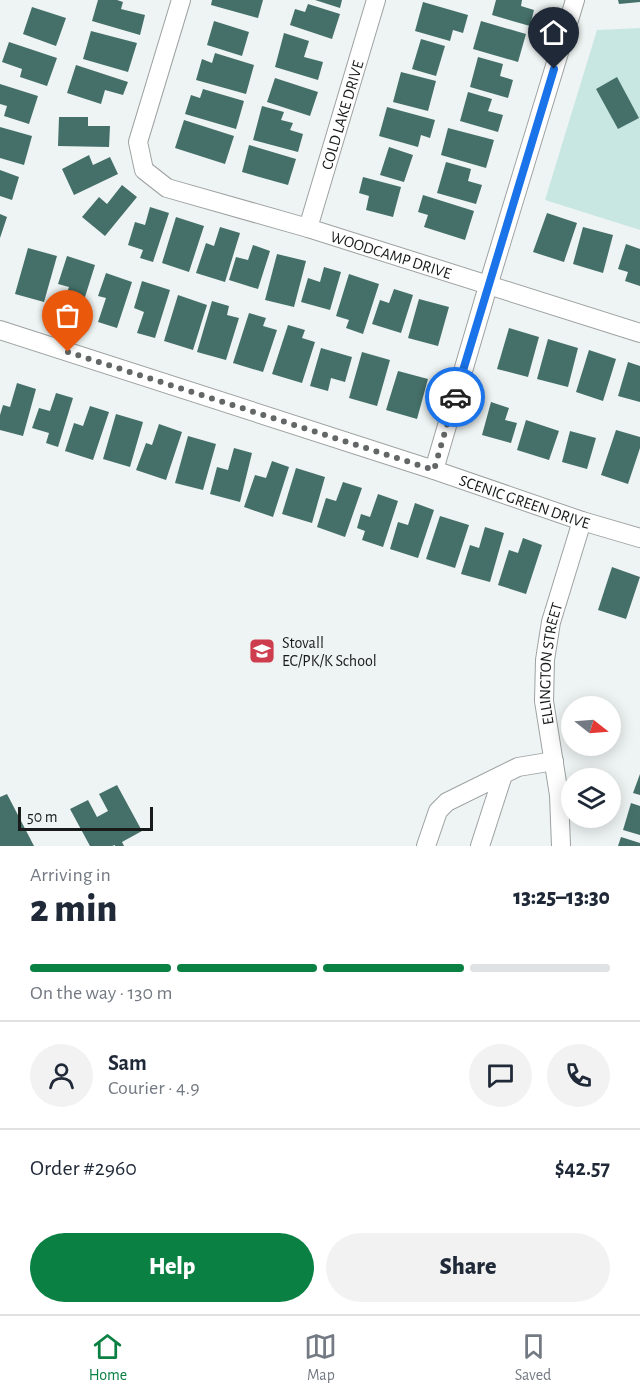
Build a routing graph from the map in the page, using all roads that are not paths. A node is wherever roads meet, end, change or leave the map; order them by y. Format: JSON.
{"nodes":[{"id":1,"x":181,"y":0,"type":"edge"},
{"id":2,"x":376,"y":0,"type":"edge"},
{"id":3,"x":575,"y":0,"type":"edge"},
{"id":4,"x":308,"y":228,"type":"junction"},
{"id":5,"x":488,"y":286,"type":"junction"},
{"id":6,"x":0,"y":330,"type":"edge"},
{"id":7,"x":640,"y":333,"type":"edge"},
{"id":8,"x":434,"y":470,"type":"junction"},
{"id":9,"x":582,"y":521,"type":"junction"},
{"id":10,"x":640,"y":538,"type":"edge"},
{"id":11,"x":554,"y":761,"type":"junction"},
{"id":12,"x":503,"y":775,"type":"junction"},
{"id":13,"x":426,"y":846,"type":"edge"},
{"id":14,"x":480,"y":846,"type":"edge"},
{"id":15,"x":561,"y":846,"type":"edge"}],
"edges":[{"from":1,"to":4,"type":"street","name":"WOODCAMP DRIVE"},
{"from":2,"to":4,"type":"street","name":"COLD LAKE DRIVE"},
{"from":3,"to":5,"type":"street"},
{"from":4,"to":5,"type":"street","name":"WOODCAMP DRIVE"},
{"from":5,"to":7,"type":"street","name":"WOODCAMP DRIVE"},
{"from":5,"to":8,"type":"street"},
{"from":6,"to":8,"type":"street","name":"SCENIC GREEN DRIVE"},
{"from":8,"to":9,"type":"street","name":"SCENIC GREEN DRIVE"},
{"from":9,"to":10,"type":"street","name":"SCENIC GREEN DRIVE"},
{"from":9,"to":11,"type":"street","name":"ELLINGTON STREET"},
{"from":11,"to":12,"type":"street"},
{"from":11,"to":15,"type":"street","name":"ELLINGTON STREET"},
{"from":12,"to":13,"type":"street"},
{"from":12,"to":14,"type":"street"}]}
